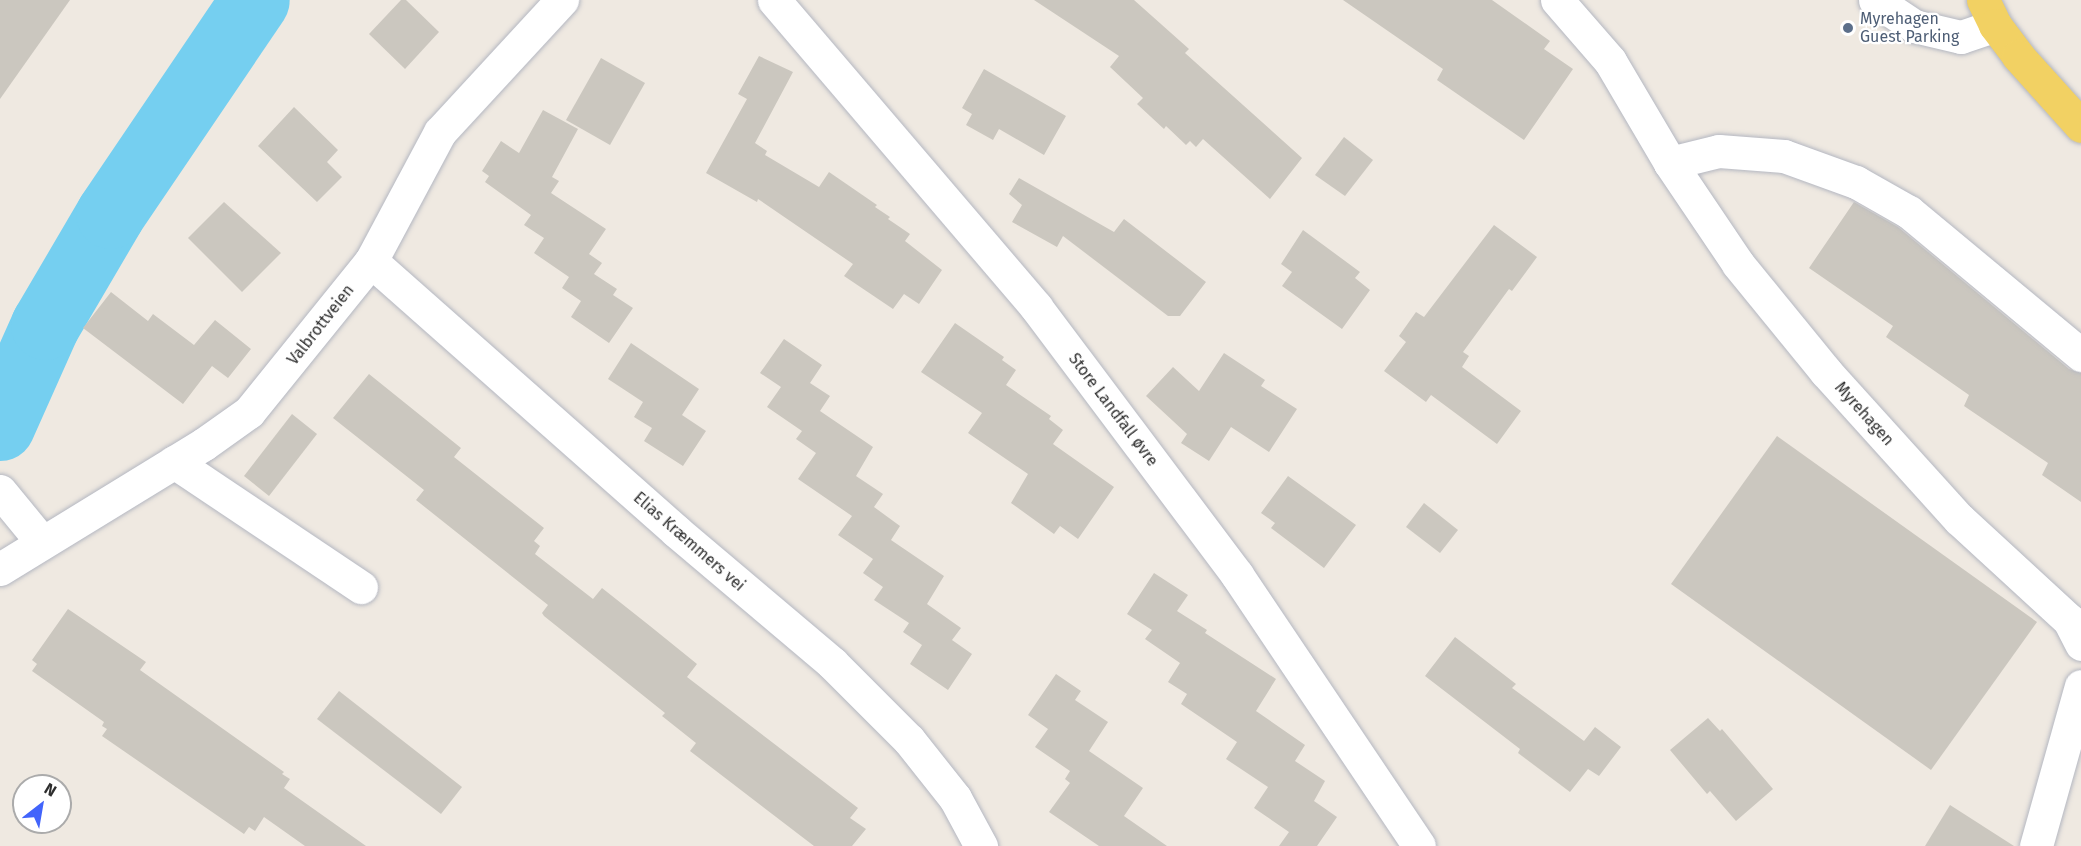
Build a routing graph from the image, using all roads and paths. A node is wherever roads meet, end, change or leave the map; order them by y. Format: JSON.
{"nodes":[{"id":1,"x":562,"y":0,"type":"edge"},
{"id":2,"x":774,"y":0,"type":"edge"},
{"id":3,"x":1557,"y":0,"type":"edge"},
{"id":4,"x":1875,"y":0,"type":"edge"},
{"id":5,"x":1989,"y":13,"type":"edge"},
{"id":6,"x":2081,"y":126,"type":"edge"},
{"id":7,"x":1670,"y":163,"type":"junction"},
{"id":8,"x":370,"y":261,"type":"junction"},
{"id":9,"x":2081,"y":355,"type":"edge"},
{"id":10,"x":174,"y":462,"type":"junction"},
{"id":11,"x":0,"y":491,"type":"edge"},
{"id":12,"x":41,"y":541,"type":"junction"},
{"id":13,"x":0,"y":569,"type":"edge"},
{"id":14,"x":361,"y":587,"type":"dead end"},
{"id":15,"x":2081,"y":644,"type":"edge"},
{"id":16,"x":2081,"y":686,"type":"edge"},
{"id":17,"x":981,"y":846,"type":"edge"},
{"id":18,"x":1419,"y":846,"type":"edge"},
{"id":19,"x":2036,"y":846,"type":"edge"}],
"edges":[{"from":1,"to":8,"type":"street","name":"Valbrottveien"},
{"from":2,"to":18,"type":"street","name":"Store Landfall øvre"},
{"from":3,"to":7,"type":"street","name":"Myrehagen"},
{"from":4,"to":5,"type":"street"},
{"from":5,"to":6,"type":"main road"},
{"from":7,"to":9,"type":"street"},
{"from":7,"to":15,"type":"street","name":"Myrehagen"},
{"from":8,"to":10,"type":"street","name":"Valbrottveien"},
{"from":8,"to":17,"type":"street","name":"Elias Kræmmers vei"},
{"from":10,"to":12,"type":"street","name":"Valbrottveien"},
{"from":10,"to":14,"type":"street"},
{"from":11,"to":12,"type":"street"},
{"from":12,"to":13,"type":"street","name":"Valbrottveien"},
{"from":16,"to":19,"type":"street"}]}
